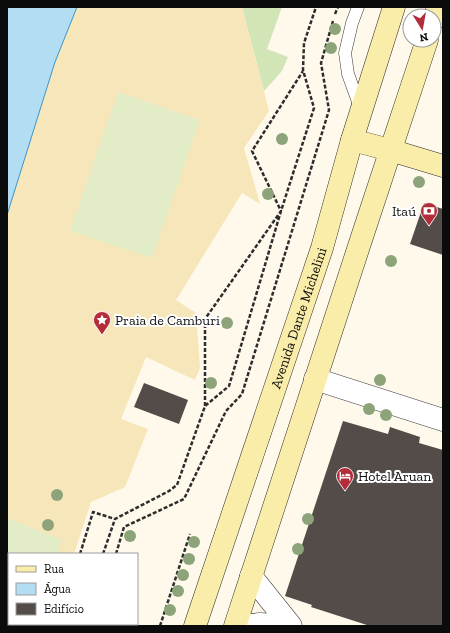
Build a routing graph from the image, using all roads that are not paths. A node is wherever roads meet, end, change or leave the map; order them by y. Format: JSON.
{"nodes":[{"id":1,"x":358,"y":7,"type":"edge"},
{"id":2,"x":394,"y":7,"type":"edge"},
{"id":3,"x":424,"y":48,"type":"edge"},
{"id":4,"x":361,"y":110,"type":"junction"},
{"id":5,"x":352,"y":140,"type":"junction"},
{"id":6,"x":390,"y":150,"type":"junction"},
{"id":7,"x":443,"y":166,"type":"edge"},
{"id":8,"x":315,"y":379,"type":"junction"},
{"id":9,"x":443,"y":420,"type":"edge"},
{"id":10,"x":251,"y":576,"type":"junction"},
{"id":11,"x":195,"y":626,"type":"edge"},
{"id":12,"x":235,"y":626,"type":"edge"},
{"id":13,"x":242,"y":626,"type":"edge"},
{"id":14,"x":290,"y":626,"type":"edge"}],
"edges":[{"from":1,"to":4,"type":"lane"},
{"from":2,"to":4,"type":"main road","name":"Avenida Dante Michelini"},
{"from":3,"to":6,"type":"main road"},
{"from":4,"to":5,"type":"main road","name":"Avenida Dante Michelini"},
{"from":5,"to":6,"type":"main road"},
{"from":5,"to":11,"type":"main road","name":"Avenida Dante Michelini"},
{"from":6,"to":7,"type":"main road"},
{"from":6,"to":8,"type":"main road"},
{"from":8,"to":9,"type":"street"},
{"from":8,"to":10,"type":"main road"},
{"from":10,"to":12,"type":"main road"},
{"from":10,"to":14,"type":"street"},
{"from":13,"to":14,"type":"street"}]}
